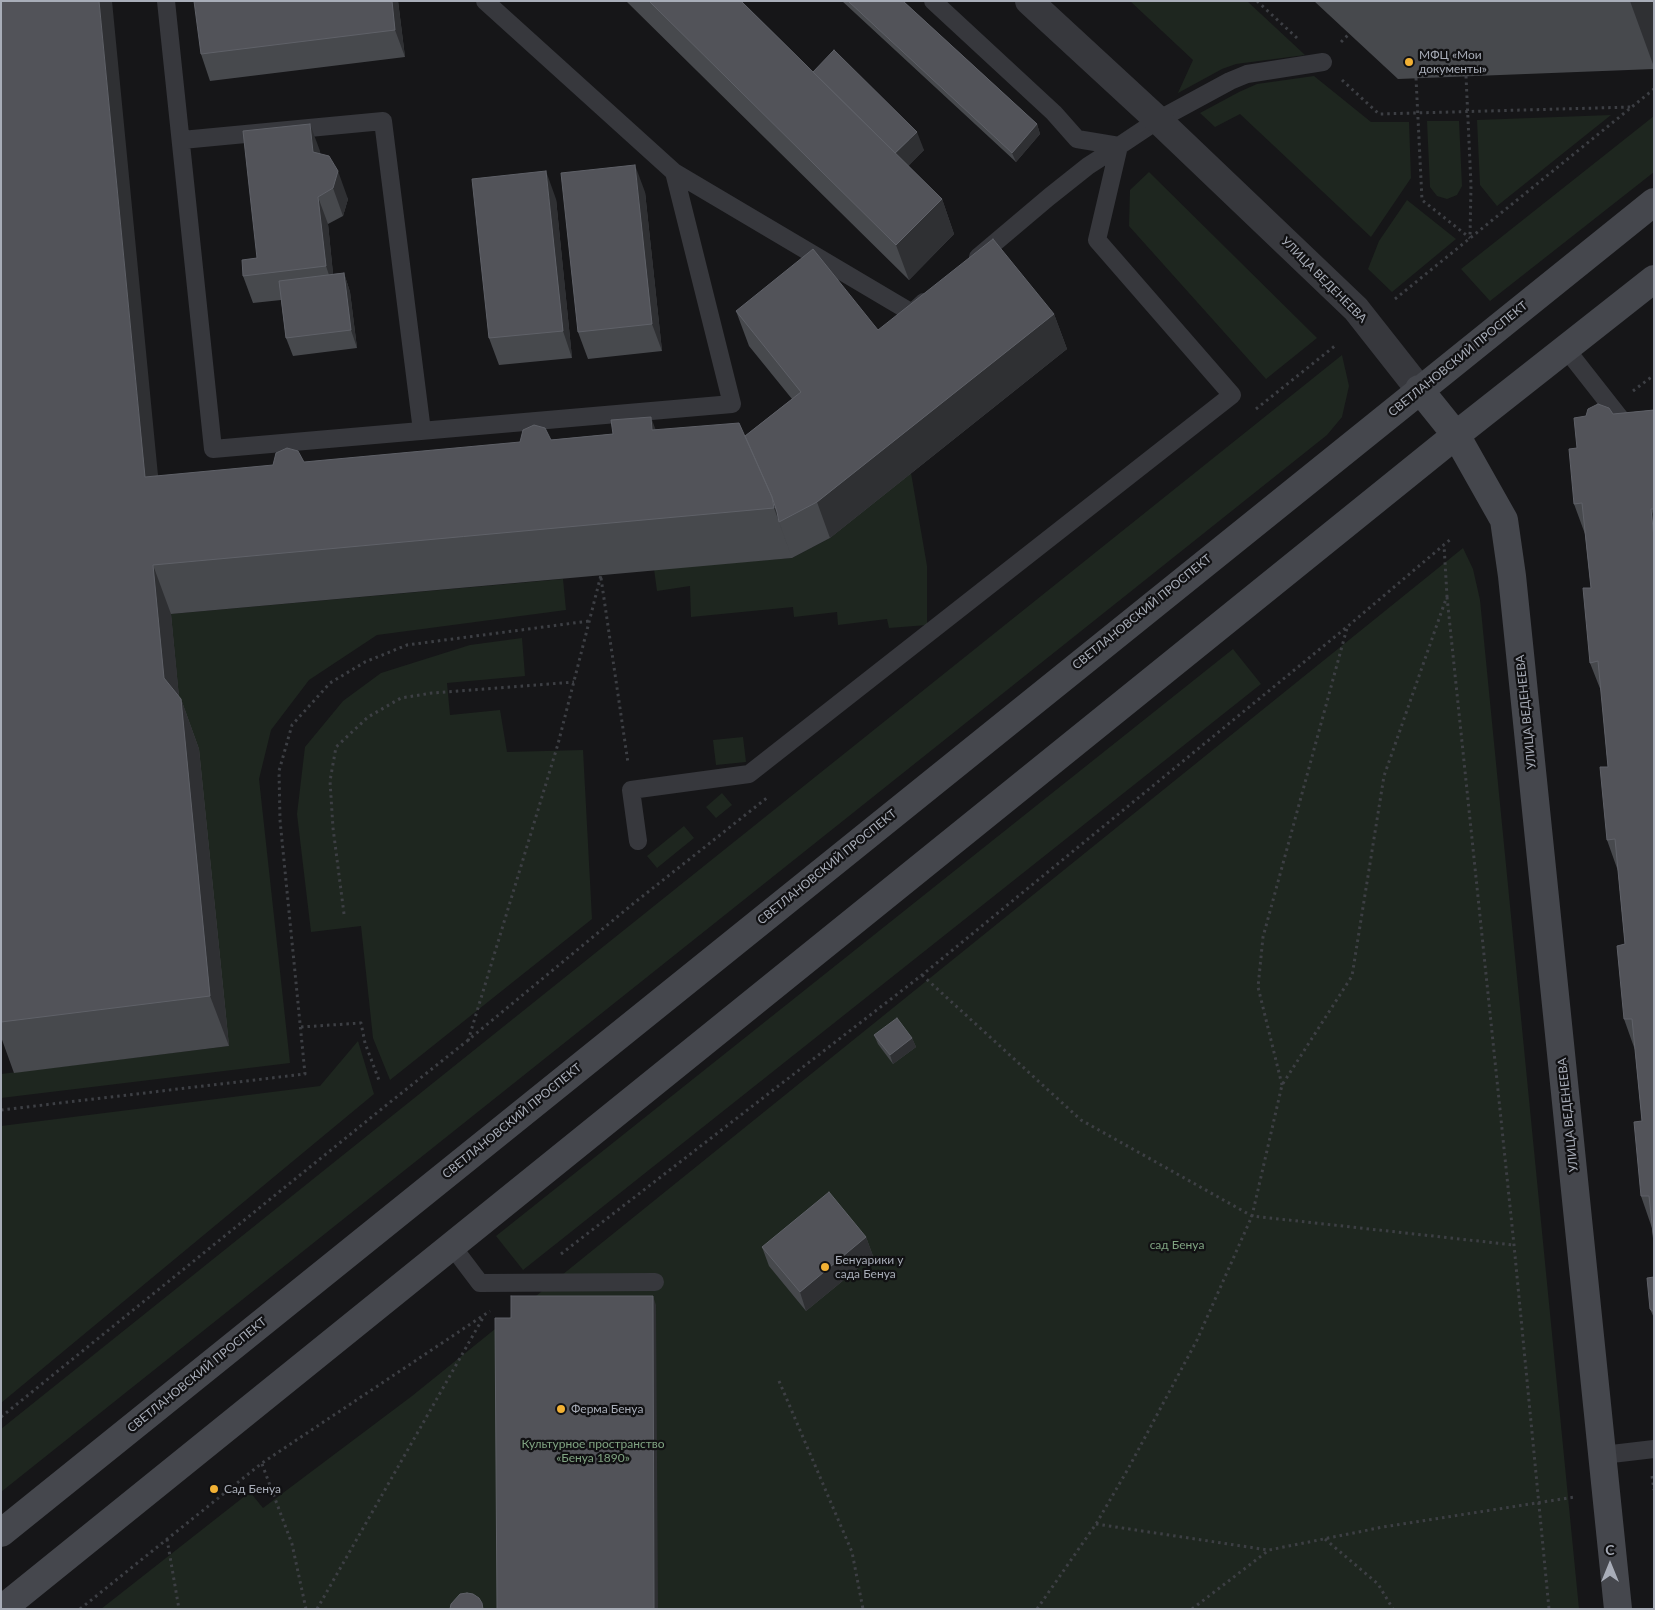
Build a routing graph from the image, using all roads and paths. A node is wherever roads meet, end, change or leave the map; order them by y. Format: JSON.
{"nodes":[{"id":1,"x":166,"y":1,"type":"edge"},
{"id":2,"x":485,"y":1,"type":"edge"},
{"id":3,"x":933,"y":1,"type":"edge"},
{"id":4,"x":1029,"y":1,"type":"edge"},
{"id":5,"x":1258,"y":1,"type":"edge"},
{"id":6,"x":1323,"y":62,"type":"junction"},
{"id":7,"x":1466,"y":76,"type":"dead end"},
{"id":8,"x":1416,"y":78,"type":"dead end"},
{"id":9,"x":1654,"y":90,"type":"edge"},
{"id":10,"x":1632,"y":107,"type":"junction"},
{"id":11,"x":1468,"y":112,"type":"junction"},
{"id":12,"x":1418,"y":113,"type":"junction"},
{"id":13,"x":1158,"y":120,"type":"junction"},
{"id":14,"x":182,"y":140,"type":"junction"},
{"id":15,"x":1119,"y":146,"type":"junction"},
{"id":16,"x":674,"y":172,"type":"junction"},
{"id":17,"x":1654,"y":202,"type":"edge"},
{"id":18,"x":1470,"y":238,"type":"junction"},
{"id":19,"x":965,"y":268,"type":"edge"},
{"id":20,"x":1654,"y":279,"type":"edge"},
{"id":21,"x":935,"y":293,"type":"edge"},
{"id":22,"x":1395,"y":299,"type":"dead end"},
{"id":23,"x":1336,"y":345,"type":"dead end"},
{"id":24,"x":1566,"y":350,"type":"junction"},
{"id":25,"x":1419,"y":389,"type":"junction"},
{"id":26,"x":1251,"y":412,"type":"dead end"},
{"id":27,"x":422,"y":431,"type":"junction"},
{"id":28,"x":1456,"y":435,"type":"junction"},
{"id":29,"x":1654,"y":446,"type":"edge"},
{"id":30,"x":1452,"y":538,"type":"dead end"},
{"id":31,"x":1444,"y":545,"type":"junction"},
{"id":32,"x":1447,"y":596,"type":"junction"},
{"id":33,"x":589,"y":621,"type":"junction"},
{"id":34,"x":1348,"y":626,"type":"junction"},
{"id":35,"x":574,"y":682,"type":"junction"},
{"id":36,"x":626,"y":751,"type":"dead end"},
{"id":37,"x":773,"y":793,"type":"dead end"},
{"id":38,"x":638,"y":841,"type":"dead end"},
{"id":39,"x":344,"y":914,"type":"dead end"},
{"id":40,"x":922,"y":975,"type":"junction"},
{"id":41,"x":301,"y":1027,"type":"junction"},
{"id":42,"x":467,"y":1041,"type":"junction"},
{"id":43,"x":380,"y":1083,"type":"dead end"},
{"id":44,"x":1282,"y":1085,"type":"junction"},
{"id":45,"x":1,"y":1110,"type":"edge"},
{"id":46,"x":1252,"y":1216,"type":"junction"},
{"id":47,"x":1514,"y":1245,"type":"junction"},
{"id":48,"x":452,"y":1246,"type":"junction"},
{"id":49,"x":655,"y":1282,"type":"dead end"},
{"id":50,"x":525,"y":1283,"type":"junction"},
{"id":51,"x":484,"y":1316,"type":"junction"},
{"id":52,"x":779,"y":1381,"type":"dead end"},
{"id":53,"x":1,"y":1417,"type":"edge"},
{"id":54,"x":1654,"y":1449,"type":"edge"},
{"id":55,"x":1603,"y":1455,"type":"junction"},
{"id":56,"x":262,"y":1464,"type":"junction"},
{"id":57,"x":1607,"y":1492,"type":"junction"},
{"id":58,"x":1539,"y":1502,"type":"junction"},
{"id":59,"x":1096,"y":1524,"type":"junction"},
{"id":60,"x":1,"y":1533,"type":"edge"},
{"id":61,"x":1324,"y":1539,"type":"junction"},
{"id":62,"x":166,"y":1540,"type":"junction"},
{"id":63,"x":1269,"y":1550,"type":"junction"},
{"id":64,"x":2,"y":1609,"type":"edge"},
{"id":65,"x":80,"y":1609,"type":"edge"},
{"id":66,"x":178,"y":1609,"type":"edge"},
{"id":67,"x":306,"y":1609,"type":"edge"},
{"id":68,"x":317,"y":1609,"type":"edge"},
{"id":69,"x":863,"y":1609,"type":"edge"},
{"id":70,"x":1037,"y":1609,"type":"edge"},
{"id":71,"x":1192,"y":1609,"type":"edge"},
{"id":72,"x":1393,"y":1609,"type":"edge"},
{"id":73,"x":1549,"y":1609,"type":"edge"},
{"id":74,"x":1618,"y":1609,"type":"edge"}],
"edges":[{"from":1,"to":14,"type":"lane"},
{"from":2,"to":16,"type":"lane"},
{"from":3,"to":15,"type":"lane"},
{"from":4,"to":13,"type":"street","name":"УЛИЦА ВЕДЕНЕЕВА"},
{"from":5,"to":6,"type":"path"},
{"from":6,"to":12,"type":"path"},
{"from":6,"to":13,"type":"lane"},
{"from":7,"to":11,"type":"path"},
{"from":8,"to":12,"type":"path"},
{"from":9,"to":10,"type":"path"},
{"from":10,"to":11,"type":"path"},
{"from":10,"to":18,"type":"path"},
{"from":11,"to":12,"type":"path"},
{"from":11,"to":18,"type":"path"},
{"from":12,"to":18,"type":"path"},
{"from":13,"to":15,"type":"lane"},
{"from":13,"to":25,"type":"street","name":"УЛИЦА ВЕДЕНЕЕВА"},
{"from":14,"to":27,"type":"lane"},
{"from":14,"to":27,"type":"lane"},
{"from":15,"to":19,"type":"lane"},
{"from":15,"to":38,"type":"lane"},
{"from":16,"to":21,"type":"lane"},
{"from":16,"to":27,"type":"lane"},
{"from":17,"to":25,"type":"main road","name":"СВЕТЛАНОВСКИЙ ПРОСПЕКТ"},
{"from":18,"to":22,"type":"path"},
{"from":20,"to":24,"type":"main road"},
{"from":23,"to":26,"type":"path"},
{"from":24,"to":28,"type":"main road"},
{"from":24,"to":29,"type":"lane"},
{"from":25,"to":28,"type":"main road","name":"УЛИЦА ВЕДЕНЕЕВА"},
{"from":25,"to":60,"type":"main road","name":"СВЕТЛАНОВСКИЙ ПРОСПЕКТ"},
{"from":28,"to":48,"type":"main road"},
{"from":28,"to":55,"type":"main road","name":"УЛИЦА ВЕДЕНЕЕВА"},
{"from":30,"to":31,"type":"path"},
{"from":31,"to":32,"type":"path"},
{"from":31,"to":34,"type":"path"},
{"from":32,"to":44,"type":"path"},
{"from":32,"to":47,"type":"path"},
{"from":33,"to":35,"type":"path"},
{"from":33,"to":36,"type":"path"},
{"from":33,"to":41,"type":"path"},
{"from":34,"to":40,"type":"path"},
{"from":34,"to":44,"type":"path"},
{"from":35,"to":39,"type":"path"},
{"from":35,"to":42,"type":"path"},
{"from":37,"to":42,"type":"path"},
{"from":40,"to":46,"type":"path"},
{"from":40,"to":50,"type":"path"},
{"from":41,"to":43,"type":"path"},
{"from":41,"to":45,"type":"path"},
{"from":42,"to":53,"type":"path"},
{"from":44,"to":46,"type":"path"},
{"from":46,"to":47,"type":"path"},
{"from":46,"to":59,"type":"path"},
{"from":47,"to":58,"type":"path"},
{"from":48,"to":50,"type":"lane"},
{"from":48,"to":64,"type":"main road"},
{"from":49,"to":50,"type":"lane"},
{"from":50,"to":51,"type":"path"},
{"from":51,"to":56,"type":"path"},
{"from":51,"to":68,"type":"path"},
{"from":52,"to":69,"type":"path"},
{"from":54,"to":55,"type":"lane"},
{"from":55,"to":57,"type":"main road","name":"УЛИЦА ВЕДЕНЕЕВА"},
{"from":56,"to":62,"type":"path"},
{"from":56,"to":67,"type":"path"},
{"from":57,"to":58,"type":"path"},
{"from":57,"to":74,"type":"main road","name":"УЛИЦА ВЕДЕНЕЕВА"},
{"from":58,"to":61,"type":"path"},
{"from":58,"to":73,"type":"path"},
{"from":59,"to":63,"type":"path"},
{"from":59,"to":70,"type":"path"},
{"from":61,"to":63,"type":"path"},
{"from":61,"to":72,"type":"path"},
{"from":62,"to":65,"type":"path"},
{"from":62,"to":66,"type":"path"},
{"from":63,"to":71,"type":"path"}]}
